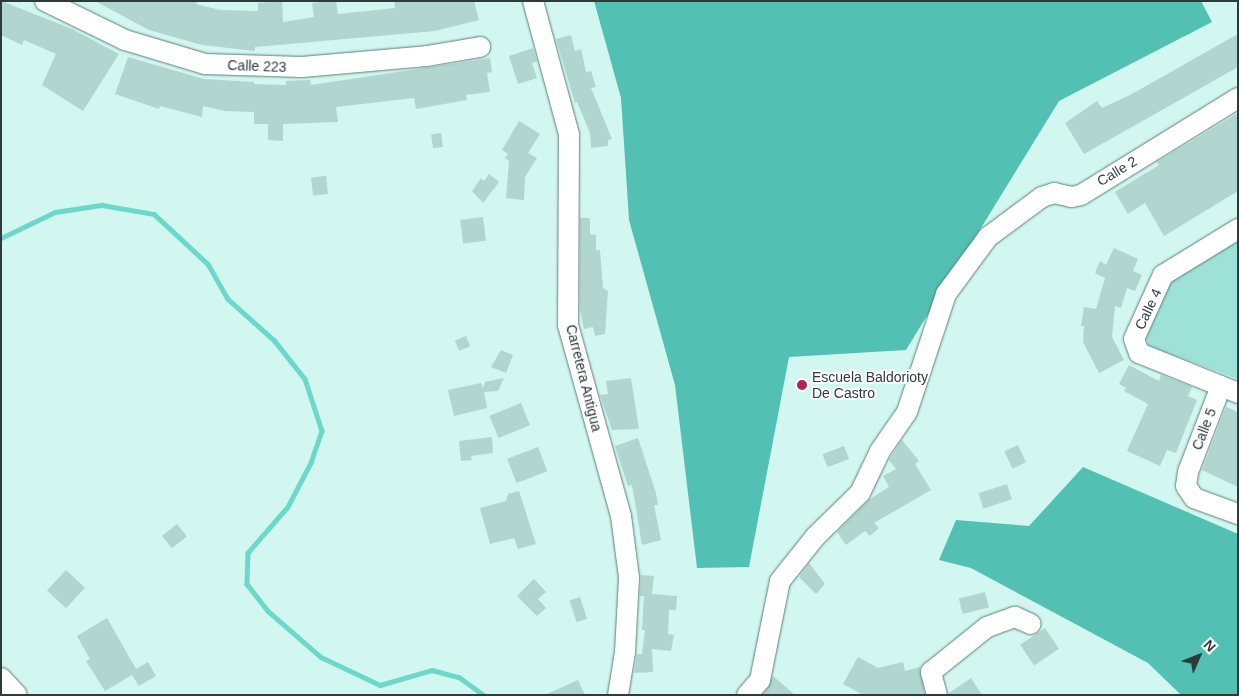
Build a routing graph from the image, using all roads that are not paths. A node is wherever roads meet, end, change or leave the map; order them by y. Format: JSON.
{"nodes":[{"id":1,"x":45,"y":1,"type":"edge"},
{"id":2,"x":533,"y":1,"type":"edge"},
{"id":3,"x":480,"y":47,"type":"dead end"},
{"id":4,"x":1238,"y":98,"type":"edge"},
{"id":5,"x":1238,"y":229,"type":"edge"},
{"id":6,"x":1229,"y":389,"type":"edge"},
{"id":7,"x":1238,"y":514,"type":"edge"},
{"id":8,"x":1031,"y":624,"type":"dead end"},
{"id":9,"x":1,"y":678,"type":"edge"},
{"id":10,"x":17,"y":695,"type":"edge"},
{"id":11,"x":618,"y":695,"type":"edge"},
{"id":12,"x":747,"y":695,"type":"edge"},
{"id":13,"x":937,"y":695,"type":"edge"}],
"edges":[{"from":1,"to":3,"type":"street","name":"Calle 223"},
{"from":2,"to":11,"type":"street","name":"Carretera Antigua"},
{"from":4,"to":12,"type":"street","name":"Calle 2"},
{"from":5,"to":6,"type":"street","name":"Calle 4"},
{"from":6,"to":7,"type":"street","name":"Calle 5"},
{"from":8,"to":13,"type":"street"},
{"from":9,"to":10,"type":"street"}]}
